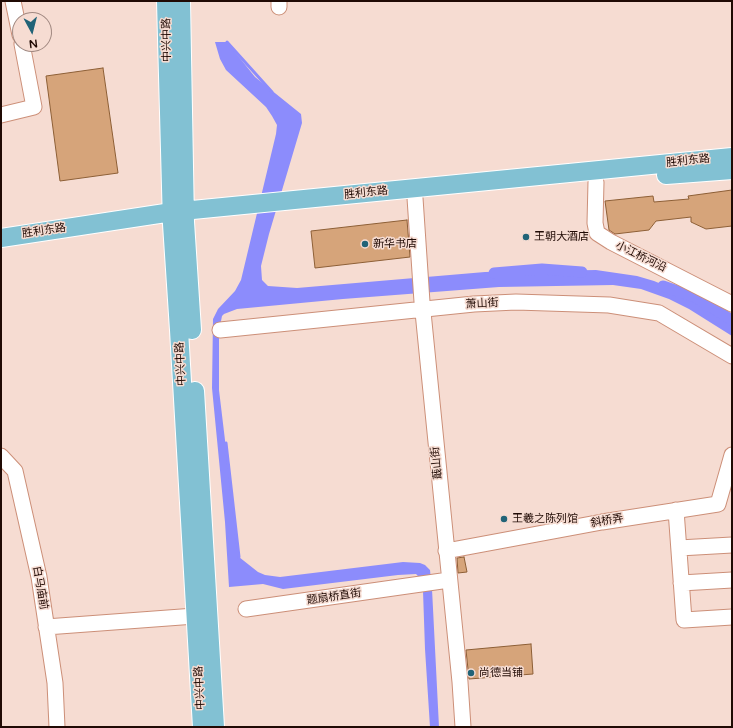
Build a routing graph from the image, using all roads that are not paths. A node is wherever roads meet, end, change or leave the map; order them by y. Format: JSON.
{"nodes":[{"id":1,"x":13,"y":1,"type":"edge"},
{"id":2,"x":166,"y":1,"type":"edge"},
{"id":3,"x":181,"y":1,"type":"edge"},
{"id":4,"x":15,"y":12,"type":"edge"},
{"id":5,"x":24,"y":52,"type":"edge"},
{"id":6,"x":1,"y":115,"type":"edge"},
{"id":7,"x":732,"y":156,"type":"edge"},
{"id":8,"x":732,"y":170,"type":"edge"},
{"id":9,"x":596,"y":182,"type":"junction"},
{"id":10,"x":415,"y":198,"type":"junction"},
{"id":11,"x":285,"y":207,"type":"junction"},
{"id":12,"x":178,"y":217,"type":"junction"},
{"id":13,"x":1,"y":238,"type":"edge"},
{"id":14,"x":1,"y":248,"type":"edge"},
{"id":15,"x":732,"y":304,"type":"edge"},
{"id":16,"x":422,"y":305,"type":"junction"},
{"id":17,"x":220,"y":330,"type":"dead end"},
{"id":18,"x":732,"y":356,"type":"edge"},
{"id":19,"x":732,"y":455,"type":"edge"},
{"id":20,"x":1,"y":456,"type":"edge"},
{"id":21,"x":676,"y":510,"type":"junction"},
{"id":22,"x":732,"y":545,"type":"edge"},
{"id":23,"x":678,"y":548,"type":"junction"},
{"id":24,"x":446,"y":551,"type":"junction"},
{"id":25,"x":732,"y":580,"type":"edge"},
{"id":26,"x":436,"y":582,"type":"junction"},
{"id":27,"x":681,"y":583,"type":"junction"},
{"id":28,"x":246,"y":609,"type":"dead end"},
{"id":29,"x":196,"y":616,"type":"junction"},
{"id":30,"x":732,"y":617,"type":"edge"},
{"id":31,"x":46,"y":627,"type":"junction"},
{"id":32,"x":57,"y":727,"type":"edge"},
{"id":33,"x":202,"y":727,"type":"edge"},
{"id":34,"x":215,"y":727,"type":"edge"},
{"id":35,"x":463,"y":727,"type":"edge"}],
"edges":[{"from":1,"to":4,"type":"street"},
{"from":2,"to":12,"type":"main road","name":"中兴中路"},
{"from":3,"to":12,"type":"main road","name":"中兴中路"},
{"from":5,"to":6,"type":"street"},
{"from":7,"to":11,"type":"main road","name":"胜利东路"},
{"from":8,"to":9,"type":"main road","name":"胜利东路"},
{"from":9,"to":10,"type":"main road","name":"胜利东路"},
{"from":9,"to":15,"type":"street","name":"小江桥河沿"},
{"from":10,"to":11,"type":"main road","name":"胜利东路"},
{"from":10,"to":16,"type":"street","name":"蕺山街"},
{"from":11,"to":12,"type":"main road","name":"胜利东路"},
{"from":12,"to":13,"type":"main road","name":"胜利东路"},
{"from":12,"to":14,"type":"main road","name":"胜利东路"},
{"from":12,"to":29,"type":"main road","name":"中兴中路"},
{"from":12,"to":34,"type":"main road","name":"中兴中路"},
{"from":16,"to":17,"type":"street","name":"萧山街"},
{"from":16,"to":18,"type":"street","name":"萧山街"},
{"from":16,"to":24,"type":"street","name":"蕺山街"},
{"from":19,"to":21,"type":"street","name":"斜桥弄"},
{"from":20,"to":31,"type":"street","name":"白马庙前"},
{"from":21,"to":23,"type":"street"},
{"from":21,"to":24,"type":"street","name":"斜桥弄"},
{"from":22,"to":23,"type":"street"},
{"from":23,"to":27,"type":"street"},
{"from":24,"to":26,"type":"street","name":"蕺山街"},
{"from":25,"to":27,"type":"street"},
{"from":26,"to":28,"type":"street","name":"题扇桥直街"},
{"from":26,"to":35,"type":"street","name":"蕺山街"},
{"from":27,"to":30,"type":"street"},
{"from":29,"to":31,"type":"street"},
{"from":29,"to":33,"type":"main road","name":"中兴中路"},
{"from":31,"to":32,"type":"street","name":"白马庙前"}]}
